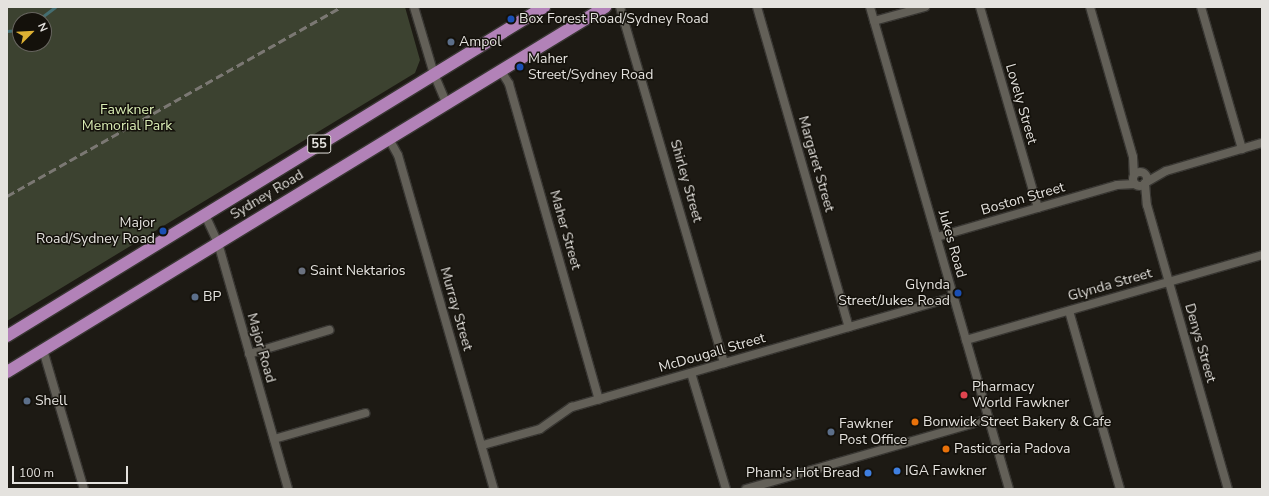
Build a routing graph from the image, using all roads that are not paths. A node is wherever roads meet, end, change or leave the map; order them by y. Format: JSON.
{"nodes":[{"id":1,"x":414,"y":7,"type":"edge"},
{"id":2,"x":544,"y":7,"type":"edge"},
{"id":3,"x":605,"y":7,"type":"edge"},
{"id":4,"x":620,"y":7,"type":"edge"},
{"id":5,"x":757,"y":7,"type":"edge"},
{"id":6,"x":870,"y":7,"type":"edge"},
{"id":7,"x":925,"y":7,"type":"edge"},
{"id":8,"x":980,"y":7,"type":"edge"},
{"id":9,"x":1090,"y":7,"type":"edge"},
{"id":10,"x":1201,"y":7,"type":"edge"},
{"id":11,"x":874,"y":22,"type":"junction"},
{"id":12,"x":501,"y":71,"type":"junction"},
{"id":13,"x":434,"y":74,"type":"junction"},
{"id":14,"x":447,"y":104,"type":"junction"},
{"id":15,"x":389,"y":139,"type":"junction"},
{"id":16,"x":1262,"y":143,"type":"edge"},
{"id":17,"x":1242,"y":149,"type":"junction"},
{"id":18,"x":1133,"y":157,"type":"junction"},
{"id":19,"x":1166,"y":172,"type":"junction"},
{"id":20,"x":1144,"y":173,"type":"junction"},
{"id":21,"x":1138,"y":181,"type":"junction"},
{"id":22,"x":1038,"y":208,"type":"junction"},
{"id":23,"x":205,"y":215,"type":"junction"},
{"id":24,"x":936,"y":237,"type":"junction"},
{"id":25,"x":218,"y":243,"type":"junction"},
{"id":26,"x":1262,"y":255,"type":"edge"},
{"id":27,"x":1169,"y":282,"type":"junction"},
{"id":28,"x":954,"y":297,"type":"junction"},
{"id":29,"x":1069,"y":311,"type":"junction"},
{"id":30,"x":849,"y":327,"type":"junction"},
{"id":31,"x":329,"y":330,"type":"dead end"},
{"id":32,"x":7,"y":336,"type":"edge"},
{"id":33,"x":966,"y":340,"type":"junction"},
{"id":34,"x":43,"y":350,"type":"junction"},
{"id":35,"x":249,"y":354,"type":"junction"},
{"id":36,"x":724,"y":363,"type":"junction"},
{"id":37,"x":7,"y":372,"type":"edge"},
{"id":38,"x":691,"y":373,"type":"junction"},
{"id":39,"x":599,"y":400,"type":"junction"},
{"id":40,"x":365,"y":413,"type":"dead end"},
{"id":41,"x":989,"y":419,"type":"junction"},
{"id":42,"x":274,"y":440,"type":"junction"},
{"id":43,"x":483,"y":445,"type":"junction"},
{"id":44,"x":84,"y":489,"type":"edge"},
{"id":45,"x":288,"y":489,"type":"edge"},
{"id":46,"x":494,"y":489,"type":"edge"},
{"id":47,"x":727,"y":489,"type":"edge"},
{"id":48,"x":746,"y":489,"type":"edge"},
{"id":49,"x":1009,"y":489,"type":"edge"},
{"id":50,"x":1120,"y":489,"type":"edge"},
{"id":51,"x":1228,"y":489,"type":"edge"}],
"edges":[{"from":1,"to":13,"type":"street"},
{"from":2,"to":13,"type":"highway","name":"Sydney Road","number":"55"},
{"from":3,"to":12,"type":"highway","name":"Sydney Road","number":"55"},
{"from":4,"to":36,"type":"street","name":"Shirley Street"},
{"from":5,"to":30,"type":"street","name":"Margaret Street"},
{"from":6,"to":11,"type":"street","name":"Jukes Road"},
{"from":7,"to":11,"type":"street"},
{"from":8,"to":22,"type":"street","name":"Lovely Street"},
{"from":9,"to":18,"type":"street","name":"Denys Street"},
{"from":10,"to":17,"type":"street"},
{"from":11,"to":24,"type":"street","name":"Jukes Road"},
{"from":12,"to":14,"type":"highway","name":"Sydney Road","number":"55"},
{"from":12,"to":39,"type":"street","name":"Maher Street"},
{"from":13,"to":14,"type":"street"},
{"from":13,"to":23,"type":"highway","name":"Sydney Road","number":"55"},
{"from":14,"to":15,"type":"highway","name":"Sydney Road","number":"55"},
{"from":15,"to":25,"type":"highway","name":"Sydney Road","number":"55"},
{"from":15,"to":43,"type":"street","name":"Murray Street"},
{"from":16,"to":17,"type":"street","name":"Boston Street"},
{"from":17,"to":19,"type":"street","name":"Boston Street"},
{"from":18,"to":20,"type":"street","name":"Denys Street"},
{"from":18,"to":21,"type":"street","name":"Denys Street"},
{"from":19,"to":20,"type":"street","name":"Boston Street"},
{"from":19,"to":21,"type":"street","name":"Boston Street"},
{"from":20,"to":21,"type":"street"},
{"from":21,"to":22,"type":"street","name":"Boston Street"},
{"from":21,"to":27,"type":"street","name":"Denys Street"},
{"from":22,"to":24,"type":"street","name":"Boston Street"},
{"from":23,"to":25,"type":"street","name":"Major Road"},
{"from":23,"to":32,"type":"highway","name":"Sydney Road","number":"55"},
{"from":24,"to":28,"type":"street","name":"Jukes Road"},
{"from":25,"to":34,"type":"highway","name":"Sydney Road","number":"55"},
{"from":25,"to":35,"type":"street","name":"Major Road"},
{"from":26,"to":27,"type":"street","name":"Glynda Street"},
{"from":27,"to":29,"type":"street","name":"Glynda Street"},
{"from":27,"to":51,"type":"street","name":"Denys Street"},
{"from":28,"to":30,"type":"street","name":"McDougall Street"},
{"from":28,"to":33,"type":"street","name":"Jukes Road"},
{"from":29,"to":33,"type":"street","name":"Glynda Street"},
{"from":29,"to":50,"type":"street"},
{"from":30,"to":36,"type":"street","name":"McDougall Street"},
{"from":31,"to":35,"type":"street"},
{"from":33,"to":41,"type":"street","name":"Jukes Road"},
{"from":34,"to":37,"type":"highway","name":"Sydney Road","number":"55"},
{"from":34,"to":44,"type":"street"},
{"from":35,"to":42,"type":"street","name":"Major Road"},
{"from":36,"to":38,"type":"street","name":"McDougall Street"},
{"from":38,"to":39,"type":"street","name":"McDougall Street"},
{"from":38,"to":47,"type":"street"},
{"from":39,"to":43,"type":"street","name":"McDougall Street"},
{"from":40,"to":42,"type":"street"},
{"from":41,"to":48,"type":"street"},
{"from":41,"to":49,"type":"street","name":"Jukes Road"},
{"from":42,"to":45,"type":"street","name":"Major Road"},
{"from":43,"to":46,"type":"street","name":"Murray Street"}]}
